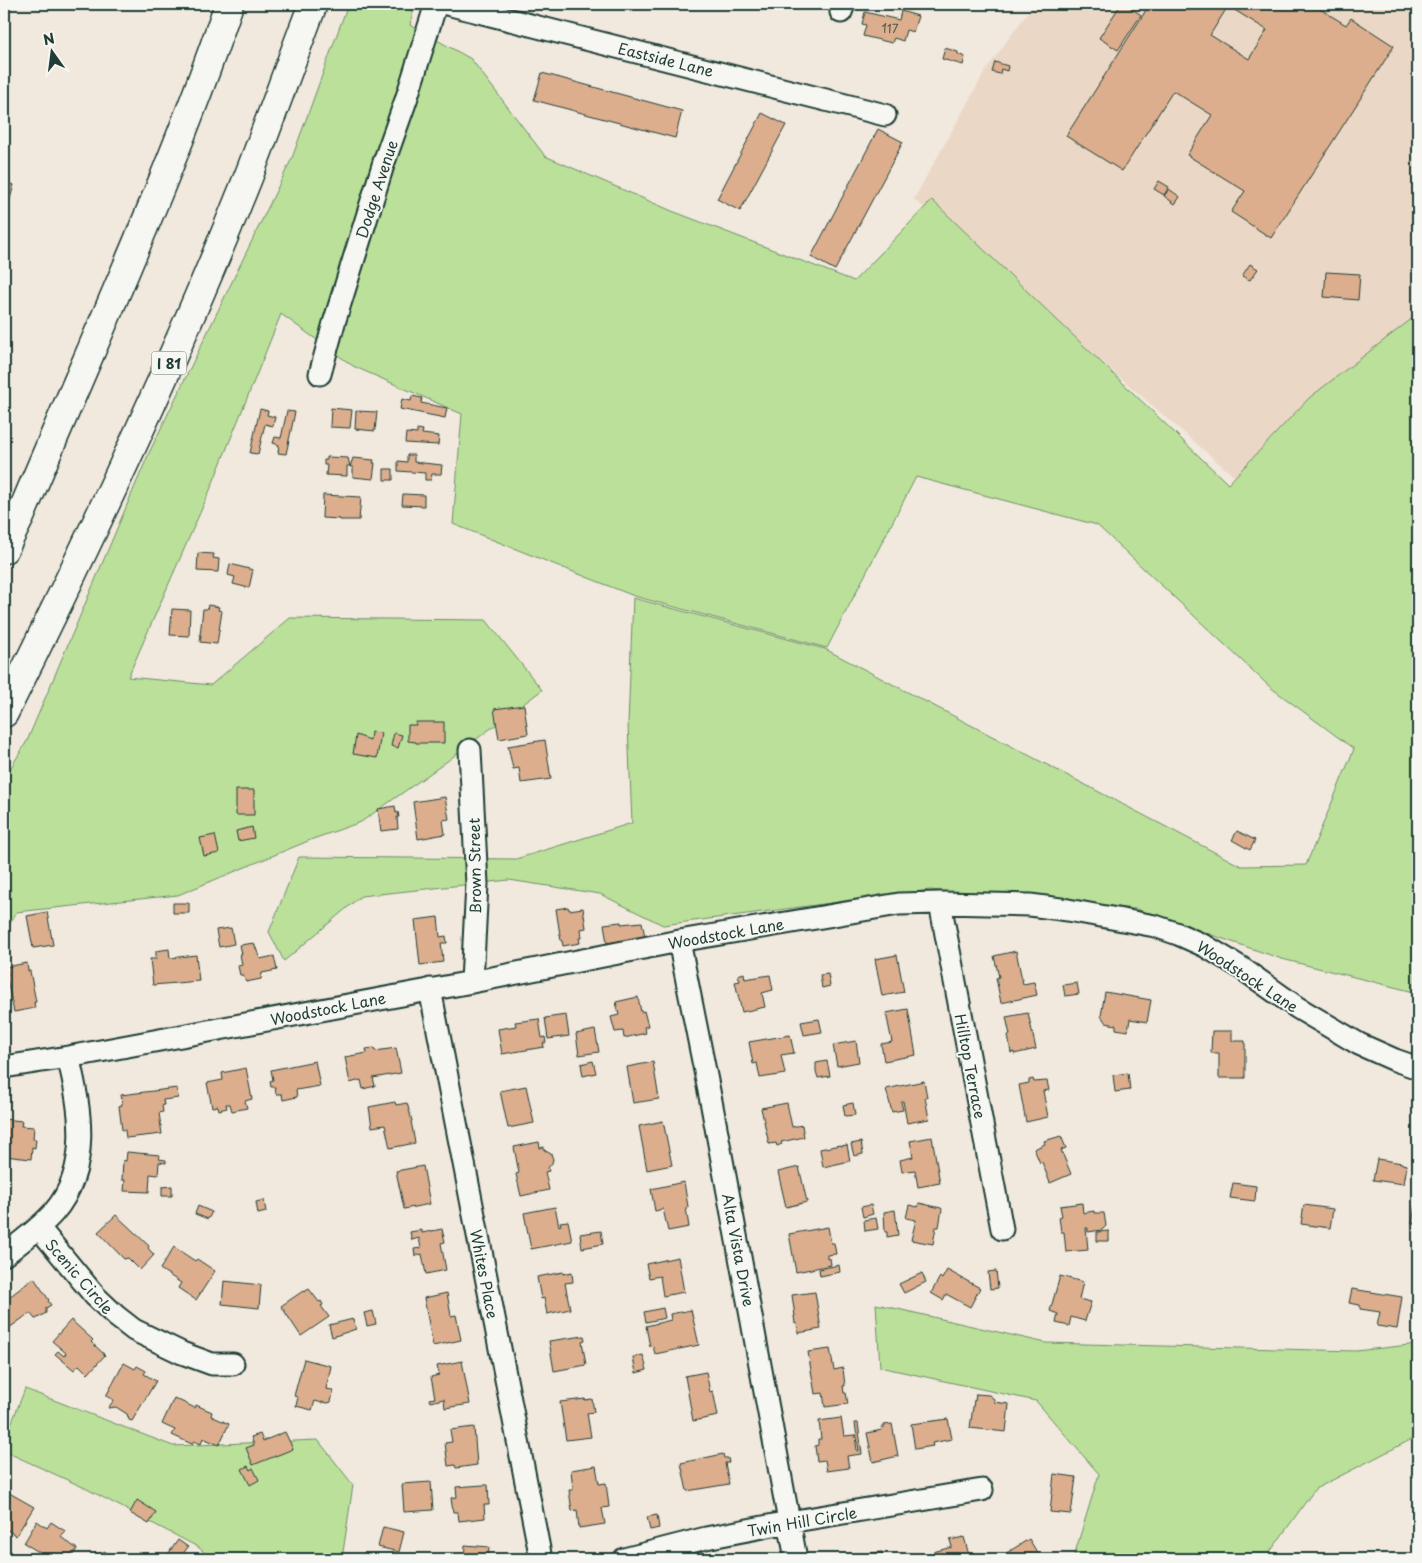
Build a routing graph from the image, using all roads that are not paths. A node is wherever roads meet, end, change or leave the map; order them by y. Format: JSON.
{"nodes":[{"id":1,"x":229,"y":4,"type":"edge"},
{"id":2,"x":313,"y":4,"type":"edge"},
{"id":3,"x":436,"y":4,"type":"edge"},
{"id":4,"x":447,"y":4,"type":"edge"},
{"id":5,"x":885,"y":115,"type":"dead end"},
{"id":6,"x":320,"y":374,"type":"dead end"},
{"id":7,"x":4,"y":549,"type":"edge"},
{"id":8,"x":4,"y":713,"type":"edge"},
{"id":9,"x":470,"y":750,"type":"dead end"},
{"id":10,"x":940,"y":903,"type":"junction"},
{"id":11,"x":679,"y":941,"type":"junction"},
{"id":12,"x":472,"y":982,"type":"junction"},
{"id":13,"x":430,"y":989,"type":"junction"},
{"id":14,"x":68,"y":1057,"type":"junction"},
{"id":15,"x":4,"y":1067,"type":"edge"},
{"id":16,"x":1418,"y":1068,"type":"edge"},
{"id":17,"x":39,"y":1228,"type":"junction"},
{"id":18,"x":1002,"y":1229,"type":"dead end"},
{"id":19,"x":4,"y":1255,"type":"edge"},
{"id":20,"x":234,"y":1364,"type":"dead end"},
{"id":21,"x":982,"y":1490,"type":"dead end"},
{"id":22,"x":789,"y":1522,"type":"junction"},
{"id":23,"x":541,"y":1559,"type":"edge"},
{"id":24,"x":624,"y":1559,"type":"edge"},
{"id":25,"x":796,"y":1559,"type":"edge"}],
"edges":[{"from":1,"to":7,"type":"highway"},
{"from":2,"to":8,"type":"highway","number":"I 81"},
{"from":3,"to":6,"type":"street","name":"Dodge Avenue"},
{"from":4,"to":5,"type":"street","name":"Eastside Lane"},
{"from":9,"to":12,"type":"street","name":"Brown Street"},
{"from":10,"to":11,"type":"street","name":"Woodstock Lane"},
{"from":10,"to":16,"type":"street","name":"Woodstock Lane"},
{"from":10,"to":18,"type":"street","name":"Hilltop Terrace"},
{"from":11,"to":12,"type":"street","name":"Woodstock Lane"},
{"from":11,"to":22,"type":"street","name":"Alta Vista Drive"},
{"from":12,"to":13,"type":"street","name":"Woodstock Lane"},
{"from":13,"to":14,"type":"street","name":"Woodstock Lane"},
{"from":13,"to":23,"type":"street","name":"Whites Place"},
{"from":14,"to":15,"type":"street","name":"Woodstock Lane"},
{"from":14,"to":17,"type":"street"},
{"from":17,"to":19,"type":"street"},
{"from":17,"to":20,"type":"street","name":"Scenic Circle"},
{"from":21,"to":22,"type":"street","name":"Twin Hill Circle"},
{"from":22,"to":24,"type":"street","name":"Twin Hill Circle"},
{"from":22,"to":25,"type":"street","name":"Alta Vista Drive"}]}
